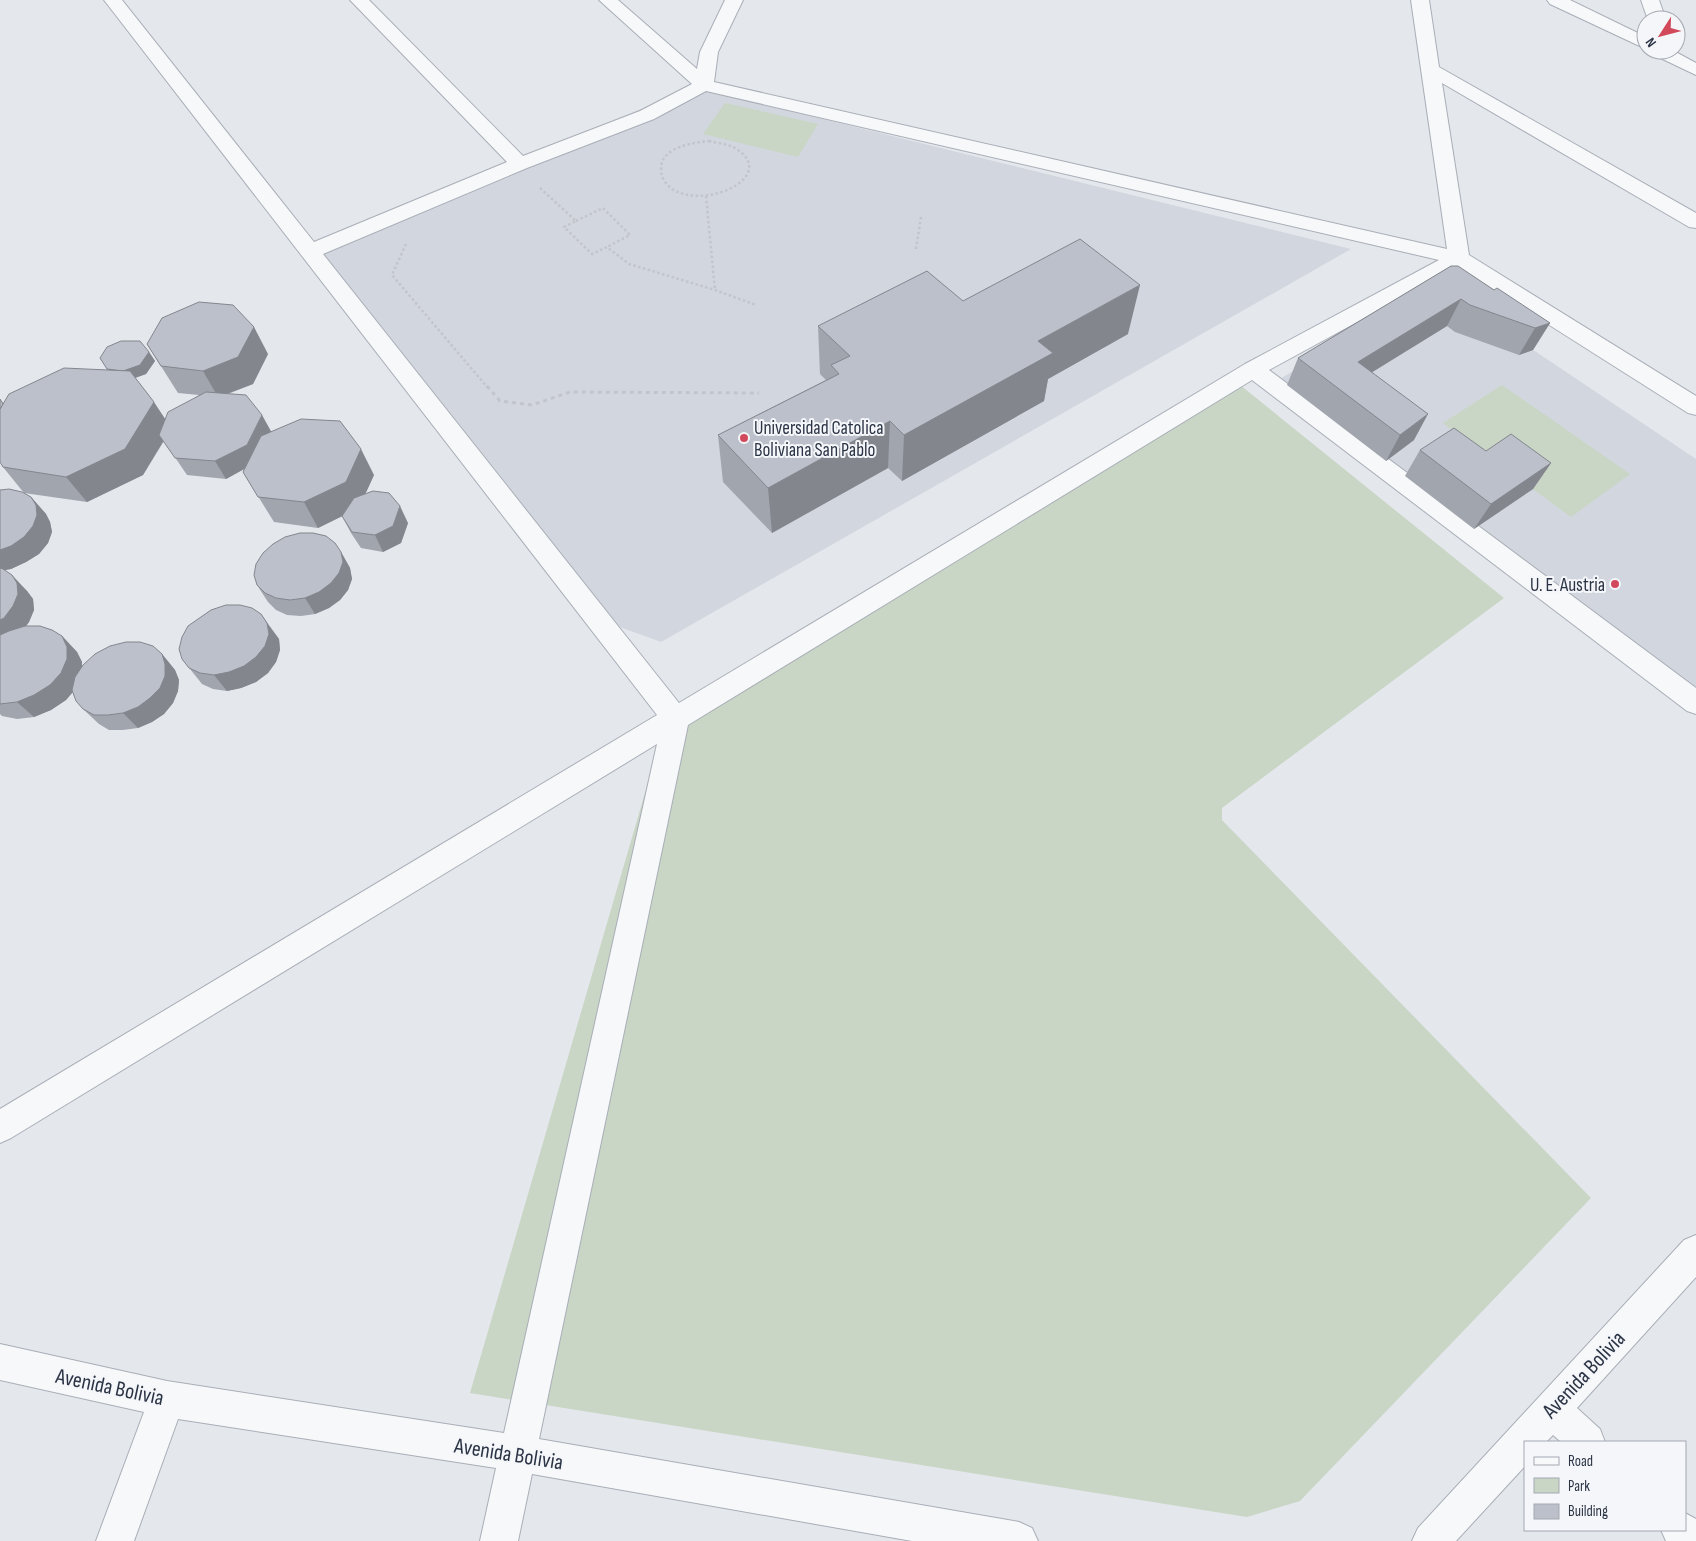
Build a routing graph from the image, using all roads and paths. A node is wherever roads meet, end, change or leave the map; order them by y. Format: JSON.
{"nodes":[{"id":1,"x":113,"y":0,"type":"edge"},
{"id":2,"x":359,"y":0,"type":"edge"},
{"id":3,"x":608,"y":0,"type":"edge"},
{"id":4,"x":734,"y":0,"type":"edge"},
{"id":5,"x":1420,"y":0,"type":"edge"},
{"id":6,"x":1556,"y":0,"type":"edge"},
{"id":7,"x":1636,"y":39,"type":"edge"},
{"id":8,"x":1679,"y":60,"type":"edge"},
{"id":9,"x":1430,"y":69,"type":"junction"},
{"id":10,"x":1696,"y":70,"type":"edge"},
{"id":11,"x":704,"y":85,"type":"junction"},
{"id":12,"x":520,"y":164,"type":"junction"},
{"id":13,"x":549,"y":184,"type":"dead end"},
{"id":14,"x":706,"y":196,"type":"junction"},
{"id":15,"x":921,"y":217,"type":"dead end"},
{"id":16,"x":576,"y":221,"type":"junction"},
{"id":17,"x":1696,"y":222,"type":"edge"},
{"id":18,"x":414,"y":241,"type":"dead end"},
{"id":19,"x":607,"y":246,"type":"junction"},
{"id":20,"x":916,"y":248,"type":"dead end"},
{"id":21,"x":310,"y":252,"type":"junction"},
{"id":22,"x":1459,"y":258,"type":"junction"},
{"id":23,"x":715,"y":290,"type":"junction"},
{"id":24,"x":756,"y":304,"type":"dead end"},
{"id":25,"x":1254,"y":369,"type":"junction"},
{"id":26,"x":759,"y":393,"type":"dead end"},
{"id":27,"x":1696,"y":407,"type":"edge"},
{"id":28,"x":1696,"y":703,"type":"edge"},
{"id":29,"x":676,"y":719,"type":"junction"},
{"id":30,"x":0,"y":1127,"type":"edge"},
{"id":31,"x":1696,"y":1252,"type":"edge"},
{"id":32,"x":0,"y":1362,"type":"edge"},
{"id":33,"x":167,"y":1399,"type":"junction"},
{"id":34,"x":1551,"y":1408,"type":"junction"},
{"id":35,"x":1586,"y":1441,"type":"edge"},
{"id":36,"x":517,"y":1453,"type":"junction"},
{"id":37,"x":1681,"y":1531,"type":"edge"},
{"id":38,"x":943,"y":1534,"type":"edge"},
{"id":39,"x":115,"y":1541,"type":"edge"},
{"id":40,"x":499,"y":1541,"type":"edge"},
{"id":41,"x":1020,"y":1541,"type":"edge"},
{"id":42,"x":1431,"y":1541,"type":"edge"},
{"id":43,"x":1692,"y":1541,"type":"edge"}],
"edges":[{"from":1,"to":21,"type":"street"},
{"from":2,"to":12,"type":"street"},
{"from":3,"to":11,"type":"street"},
{"from":4,"to":11,"type":"street"},
{"from":5,"to":9,"type":"street"},
{"from":6,"to":7,"type":"street"},
{"from":8,"to":10,"type":"street"},
{"from":9,"to":17,"type":"street"},
{"from":9,"to":22,"type":"street"},
{"from":11,"to":12,"type":"street"},
{"from":11,"to":22,"type":"street"},
{"from":12,"to":21,"type":"street"},
{"from":13,"to":16,"type":"path"},
{"from":14,"to":14,"type":"path"},
{"from":14,"to":23,"type":"path"},
{"from":15,"to":20,"type":"path"},
{"from":16,"to":19,"type":"path"},
{"from":16,"to":19,"type":"path"},
{"from":18,"to":26,"type":"path"},
{"from":19,"to":23,"type":"path"},
{"from":21,"to":29,"type":"street"},
{"from":22,"to":25,"type":"street"},
{"from":22,"to":27,"type":"street"},
{"from":23,"to":24,"type":"path"},
{"from":25,"to":28,"type":"street"},
{"from":25,"to":29,"type":"street"},
{"from":29,"to":30,"type":"street"},
{"from":29,"to":36,"type":"street"},
{"from":31,"to":34,"type":"street","name":"Avenida Bolivia"},
{"from":32,"to":33,"type":"street","name":"Avenida Bolivia"},
{"from":33,"to":36,"type":"street","name":"Avenida Bolivia"},
{"from":33,"to":39,"type":"street"},
{"from":34,"to":35,"type":"street"},
{"from":34,"to":42,"type":"street","name":"Avenida Bolivia"},
{"from":36,"to":38,"type":"street","name":"Avenida Bolivia"},
{"from":36,"to":40,"type":"street"},
{"from":37,"to":43,"type":"street"},
{"from":38,"to":41,"type":"street","name":"Avenida Bolivia"}]}
